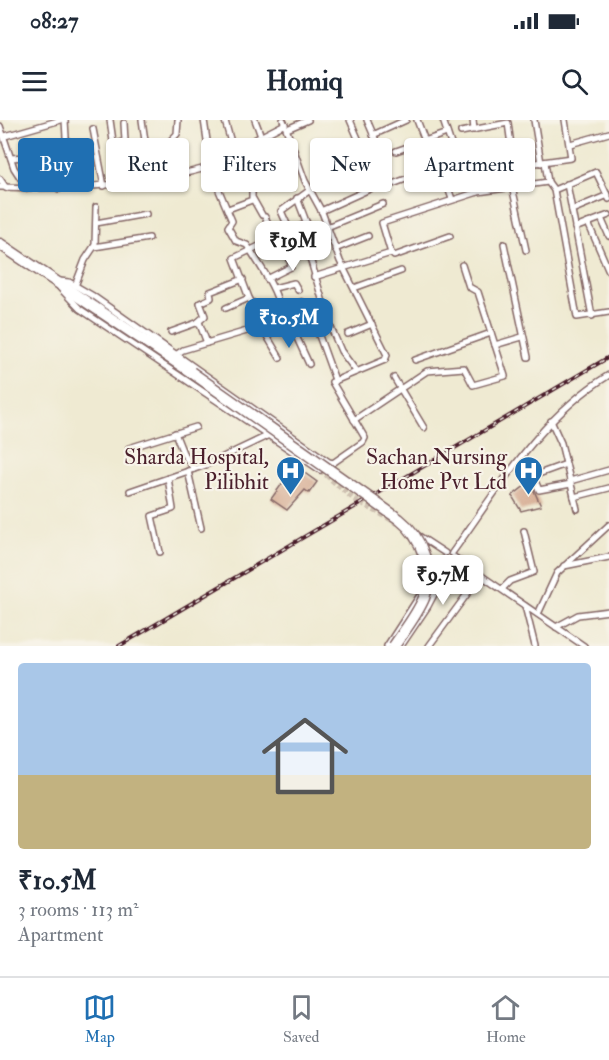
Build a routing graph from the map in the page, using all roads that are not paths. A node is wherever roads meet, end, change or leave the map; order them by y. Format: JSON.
{"nodes":[{"id":1,"x":63,"y":120,"type":"edge"},
{"id":2,"x":110,"y":120,"type":"edge"},
{"id":3,"x":142,"y":120,"type":"edge"},
{"id":4,"x":178,"y":120,"type":"edge"},
{"id":5,"x":204,"y":120,"type":"edge"},
{"id":6,"x":255,"y":120,"type":"edge"},
{"id":7,"x":308,"y":120,"type":"edge"},
{"id":8,"x":350,"y":120,"type":"edge"},
{"id":9,"x":367,"y":120,"type":"edge"},
{"id":10,"x":406,"y":120,"type":"edge"},
{"id":11,"x":417,"y":120,"type":"edge"},
{"id":12,"x":443,"y":120,"type":"edge"},
{"id":13,"x":472,"y":120,"type":"edge"},
{"id":14,"x":534,"y":120,"type":"edge"},
{"id":15,"x":565,"y":120,"type":"edge"},
{"id":16,"x":225,"y":121,"type":"edge"},
{"id":17,"x":123,"y":123,"type":"dead end"},
{"id":18,"x":285,"y":124,"type":"edge"},
{"id":19,"x":0,"y":126,"type":"edge"},
{"id":20,"x":93,"y":129,"type":"dead end"},
{"id":21,"x":474,"y":130,"type":"junction"},
{"id":22,"x":461,"y":132,"type":"dead end"},
{"id":23,"x":447,"y":133,"type":"junction"},
{"id":24,"x":609,"y":133,"type":"edge"},
{"id":25,"x":373,"y":135,"type":"junction"},
{"id":26,"x":5,"y":136,"type":"junction"},
{"id":27,"x":261,"y":137,"type":"junction"},
{"id":28,"x":66,"y":138,"type":"edge"},
{"id":29,"x":114,"y":138,"type":"edge"},
{"id":30,"x":124,"y":138,"type":"edge"},
{"id":31,"x":145,"y":138,"type":"edge"},
{"id":32,"x":173,"y":138,"type":"edge"},
{"id":33,"x":207,"y":138,"type":"edge"},
{"id":34,"x":230,"y":138,"type":"edge"},
{"id":35,"x":258,"y":138,"type":"edge"},
{"id":36,"x":358,"y":138,"type":"edge"},
{"id":37,"x":374,"y":138,"type":"edge"},
{"id":38,"x":423,"y":138,"type":"edge"},
{"id":39,"x":433,"y":138,"type":"edge"},
{"id":40,"x":448,"y":138,"type":"edge"},
{"id":41,"x":510,"y":138,"type":"edge"},
{"id":42,"x":570,"y":144,"type":"junction"},
{"id":43,"x":404,"y":148,"type":"edge"},
{"id":44,"x":396,"y":151,"type":"dead end"},
{"id":45,"x":11,"y":158,"type":"junction"},
{"id":46,"x":18,"y":158,"type":"edge"},
{"id":47,"x":543,"y":163,"type":"junction"},
{"id":48,"x":535,"y":164,"type":"edge"},
{"id":49,"x":18,"y":174,"type":"edge"},
{"id":50,"x":0,"y":179,"type":"edge"},
{"id":51,"x":404,"y":180,"type":"edge"},
{"id":52,"x":548,"y":182,"type":"junction"},
{"id":53,"x":535,"y":183,"type":"edge"},
{"id":54,"x":567,"y":184,"type":"junction"},
{"id":55,"x":104,"y":186,"type":"joint"},
{"id":56,"x":3,"y":187,"type":"edge"},
{"id":57,"x":94,"y":187,"type":"edge"},
{"id":58,"x":18,"y":188,"type":"edge"},
{"id":59,"x":310,"y":190,"type":"joint"},
{"id":60,"x":554,"y":190,"type":"junction"},
{"id":61,"x":219,"y":192,"type":"edge"},
{"id":62,"x":311,"y":192,"type":"edge"},
{"id":63,"x":449,"y":192,"type":"edge"},
{"id":64,"x":478,"y":192,"type":"edge"},
{"id":65,"x":513,"y":192,"type":"edge"},
{"id":66,"x":608,"y":197,"type":"edge"},
{"id":67,"x":297,"y":198,"type":"junction"},
{"id":68,"x":253,"y":199,"type":"junction"},
{"id":69,"x":452,"y":199,"type":"junction"},
{"id":70,"x":383,"y":204,"type":"dead end"},
{"id":71,"x":96,"y":207,"type":"dead end"},
{"id":72,"x":228,"y":209,"type":"junction"},
{"id":73,"x":321,"y":210,"type":"junction"},
{"id":74,"x":572,"y":210,"type":"junction"},
{"id":75,"x":146,"y":214,"type":"dead end"},
{"id":76,"x":609,"y":215,"type":"edge"},
{"id":77,"x":601,"y":218,"type":"junction"},
{"id":78,"x":96,"y":223,"type":"junction"},
{"id":79,"x":307,"y":223,"type":"junction"},
{"id":80,"x":588,"y":223,"type":"junction"},
{"id":81,"x":327,"y":227,"type":"junction"},
{"id":82,"x":575,"y":228,"type":"junction"},
{"id":83,"x":289,"y":229,"type":"junction"},
{"id":84,"x":368,"y":236,"type":"dead end"},
{"id":85,"x":450,"y":236,"type":"dead end"},
{"id":86,"x":609,"y":236,"type":"edge"},
{"id":87,"x":275,"y":237,"type":"junction"},
{"id":88,"x":149,"y":238,"type":"dead end"},
{"id":89,"x":504,"y":243,"type":"dead end"},
{"id":90,"x":0,"y":244,"type":"edge"},
{"id":91,"x":94,"y":247,"type":"junction"},
{"id":92,"x":335,"y":249,"type":"junction"},
{"id":93,"x":250,"y":250,"type":"junction"},
{"id":94,"x":526,"y":250,"type":"dead end"},
{"id":95,"x":391,"y":253,"type":"junction"},
{"id":96,"x":462,"y":265,"type":"dead end"},
{"id":97,"x":344,"y":268,"type":"junction"},
{"id":98,"x":400,"y":271,"type":"dead end"},
{"id":99,"x":609,"y":271,"type":"edge"},
{"id":100,"x":314,"y":278,"type":"junction"},
{"id":101,"x":243,"y":279,"type":"junction"},
{"id":102,"x":267,"y":279,"type":"junction"},
{"id":103,"x":57,"y":281,"type":"junction"},
{"id":104,"x":75,"y":286,"type":"junction"},
{"id":105,"x":274,"y":288,"type":"junction"},
{"id":106,"x":354,"y":288,"type":"junction"},
{"id":107,"x":298,"y":290,"type":"dead end"},
{"id":108,"x":249,"y":298,"type":"junction"},
{"id":109,"x":301,"y":302,"type":"dead end"},
{"id":110,"x":226,"y":308,"type":"dead end"},
{"id":111,"x":279,"y":310,"type":"junction"},
{"id":112,"x":609,"y":312,"type":"edge"},
{"id":113,"x":592,"y":316,"type":"junction"},
{"id":114,"x":198,"y":322,"type":"junction"},
{"id":115,"x":263,"y":324,"type":"junction"},
{"id":116,"x":372,"y":324,"type":"junction"},
{"id":117,"x":291,"y":326,"type":"junction"},
{"id":118,"x":171,"y":332,"type":"dead end"},
{"id":119,"x":491,"y":333,"type":"junction"},
{"id":120,"x":348,"y":334,"type":"dead end"},
{"id":121,"x":522,"y":337,"type":"junction"},
{"id":122,"x":207,"y":343,"type":"junction"},
{"id":123,"x":495,"y":345,"type":"junction"},
{"id":124,"x":177,"y":354,"type":"junction"},
{"id":125,"x":528,"y":357,"type":"dead end"},
{"id":126,"x":280,"y":358,"type":"dead end"},
{"id":127,"x":415,"y":360,"type":"dead end"},
{"id":128,"x":309,"y":364,"type":"dead end"},
{"id":129,"x":356,"y":372,"type":"junction"},
{"id":130,"x":609,"y":375,"type":"edge"},
{"id":131,"x":394,"y":378,"type":"dead end"},
{"id":132,"x":335,"y":380,"type":"junction"},
{"id":133,"x":401,"y":389,"type":"junction"},
{"id":134,"x":354,"y":420,"type":"junction"},
{"id":135,"x":551,"y":421,"type":"junction"},
{"id":136,"x":196,"y":427,"type":"dead end"},
{"id":137,"x":424,"y":428,"type":"dead end"},
{"id":138,"x":176,"y":433,"type":"junction"},
{"id":139,"x":267,"y":436,"type":"junction"},
{"id":140,"x":129,"y":448,"type":"dead end"},
{"id":141,"x":566,"y":464,"type":"junction"},
{"id":142,"x":191,"y":470,"type":"junction"},
{"id":143,"x":320,"y":470,"type":"tunnel mouth"},
{"id":144,"x":609,"y":470,"type":"edge"},
{"id":145,"x":168,"y":478,"type":"junction"},
{"id":146,"x":570,"y":482,"type":"junction"},
{"id":147,"x":609,"y":488,"type":"edge"},
{"id":148,"x":130,"y":491,"type":"dead end"},
{"id":149,"x":574,"y":497,"type":"junction"},
{"id":150,"x":577,"y":508,"type":"dead end"},
{"id":151,"x":609,"y":525,"type":"edge"},
{"id":152,"x":201,"y":528,"type":"dead end"},
{"id":153,"x":406,"y":528,"type":"tunnel mouth"},
{"id":154,"x":524,"y":531,"type":"dead end"},
{"id":155,"x":160,"y":552,"type":"dead end"},
{"id":156,"x":444,"y":556,"type":"junction"},
{"id":157,"x":452,"y":557,"type":"junction"},
{"id":158,"x":609,"y":557,"type":"edge"},
{"id":159,"x":563,"y":566,"type":"junction"},
{"id":160,"x":481,"y":575,"type":"junction"},
{"id":161,"x":502,"y":589,"type":"junction"},
{"id":162,"x":525,"y":606,"type":"junction"},
{"id":163,"x":609,"y":611,"type":"edge"},
{"id":164,"x":538,"y":615,"type":"junction"},
{"id":165,"x":556,"y":627,"type":"junction"},
{"id":166,"x":387,"y":646,"type":"edge"},
{"id":167,"x":394,"y":646,"type":"edge"},
{"id":168,"x":401,"y":646,"type":"edge"},
{"id":169,"x":429,"y":646,"type":"edge"},
{"id":170,"x":535,"y":646,"type":"edge"},
{"id":171,"x":584,"y":646,"type":"edge"}],
"edges":[{"from":1,"to":26,"type":"street"},
{"from":1,"to":28,"type":"street"},
{"from":2,"to":29,"type":"street"},
{"from":3,"to":31,"type":"street"},
{"from":4,"to":32,"type":"street"},
{"from":5,"to":33,"type":"street"},
{"from":6,"to":27,"type":"street"},
{"from":7,"to":18,"type":"street"},
{"from":8,"to":36,"type":"street"},
{"from":9,"to":25,"type":"street"},
{"from":10,"to":25,"type":"street"},
{"from":11,"to":38,"type":"street"},
{"from":12,"to":23,"type":"street"},
{"from":13,"to":21,"type":"street"},
{"from":14,"to":47,"type":"street"},
{"from":15,"to":42,"type":"street"},
{"from":16,"to":34,"type":"street"},
{"from":17,"to":30,"type":"street"},
{"from":18,"to":27,"type":"street"},
{"from":18,"to":59,"type":"street"},
{"from":19,"to":26,"type":"street"},
{"from":20,"to":55,"type":"street"},
{"from":21,"to":22,"type":"street"},
{"from":21,"to":41,"type":"street"},
{"from":23,"to":39,"type":"street"},
{"from":23,"to":40,"type":"street"},
{"from":24,"to":42,"type":"street"},
{"from":25,"to":37,"type":"street"},
{"from":26,"to":45,"type":"street"},
{"from":27,"to":35,"type":"street"},
{"from":27,"to":68,"type":"street"},
{"from":42,"to":47,"type":"street"},
{"from":43,"to":44,"type":"street"},
{"from":45,"to":46,"type":"street"},
{"from":45,"to":49,"type":"street"},
{"from":47,"to":48,"type":"street"},
{"from":47,"to":52,"type":"street"},
{"from":50,"to":56,"type":"street"},
{"from":51,"to":73,"type":"street"},
{"from":52,"to":53,"type":"street"},
{"from":52,"to":60,"type":"street"},
{"from":54,"to":60,"type":"street"},
{"from":54,"to":66,"type":"street"},
{"from":54,"to":74,"type":"street"},
{"from":55,"to":57,"type":"street"},
{"from":56,"to":58,"type":"street"},
{"from":59,"to":67,"type":"street"},
{"from":60,"to":113,"type":"street"},
{"from":61,"to":72,"type":"street"},
{"from":62,"to":73,"type":"street"},
{"from":63,"to":69,"type":"street"},
{"from":64,"to":69,"type":"street"},
{"from":65,"to":94,"type":"street"},
{"from":66,"to":74,"type":"street"},
{"from":67,"to":79,"type":"street"},
{"from":67,"to":83,"type":"street"},
{"from":68,"to":72,"type":"street"},
{"from":68,"to":87,"type":"street"},
{"from":69,"to":95,"type":"street"},
{"from":70,"to":81,"type":"street"},
{"from":71,"to":78,"type":"street"},
{"from":72,"to":93,"type":"street"},
{"from":73,"to":81,"type":"street"},
{"from":74,"to":82,"type":"street"},
{"from":75,"to":78,"type":"street"},
{"from":76,"to":77,"type":"street"},
{"from":77,"to":80,"type":"street"},
{"from":77,"to":86,"type":"street"},
{"from":78,"to":91,"type":"street"},
{"from":79,"to":83,"type":"street"},
{"from":79,"to":100,"type":"street"},
{"from":80,"to":82,"type":"street"},
{"from":80,"to":99,"type":"street"},
{"from":81,"to":92,"type":"street"},
{"from":82,"to":113,"type":"street"},
{"from":83,"to":87,"type":"street"},
{"from":83,"to":102,"type":"street"},
{"from":84,"to":92,"type":"street"},
{"from":85,"to":95,"type":"street"},
{"from":87,"to":93,"type":"street"},
{"from":88,"to":91,"type":"street"},
{"from":89,"to":121,"type":"street"},
{"from":90,"to":103,"type":"highway"},
{"from":91,"to":104,"type":"street"},
{"from":92,"to":97,"type":"street"},
{"from":93,"to":101,"type":"street"},
{"from":93,"to":102,"type":"street"},
{"from":95,"to":97,"type":"street"},
{"from":96,"to":119,"type":"street"},
{"from":97,"to":100,"type":"street"},
{"from":97,"to":106,"type":"street"},
{"from":98,"to":106,"type":"street"},
{"from":100,"to":129,"type":"street"},
{"from":101,"to":108,"type":"street"},
{"from":101,"to":114,"type":"street"},
{"from":102,"to":105,"type":"street"},
{"from":103,"to":104,"type":"street"},
{"from":103,"to":139,"type":"street"},
{"from":103,"to":167,"type":"highway","bridge":true},
{"from":104,"to":124,"type":"street"},
{"from":105,"to":107,"type":"street"},
{"from":105,"to":111,"type":"street"},
{"from":106,"to":116,"type":"street"},
{"from":108,"to":110,"type":"street"},
{"from":108,"to":115,"type":"street"},
{"from":109,"to":111,"type":"street"},
{"from":111,"to":115,"type":"street"},
{"from":111,"to":117,"type":"street"},
{"from":112,"to":113,"type":"street"},
{"from":114,"to":118,"type":"street"},
{"from":114,"to":122,"type":"street"},
{"from":115,"to":122,"type":"street"},
{"from":115,"to":126,"type":"street"},
{"from":116,"to":120,"type":"street"},
{"from":116,"to":129,"type":"street"},
{"from":117,"to":128,"type":"street"},
{"from":117,"to":132,"type":"street"},
{"from":119,"to":123,"type":"street"},
{"from":119,"to":127,"type":"street"},
{"from":121,"to":123,"type":"street"},
{"from":121,"to":125,"type":"street"},
{"from":122,"to":124,"type":"street"},
{"from":123,"to":133,"type":"street"},
{"from":124,"to":134,"type":"street"},
{"from":129,"to":132,"type":"street"},
{"from":130,"to":135,"type":"street"},
{"from":131,"to":133,"type":"street"},
{"from":132,"to":134,"type":"street"},
{"from":133,"to":134,"type":"street"},
{"from":133,"to":137,"type":"street"},
{"from":135,"to":141,"type":"street"},
{"from":135,"to":157,"type":"street"},
{"from":136,"to":138,"type":"street"},
{"from":138,"to":140,"type":"street"},
{"from":138,"to":142,"type":"street"},
{"from":139,"to":142,"type":"street"},
{"from":139,"to":143,"type":"street"},
{"from":141,"to":146,"type":"street"},
{"from":141,"to":146,"type":"street"},
{"from":142,"to":145,"type":"street"},
{"from":142,"to":152,"type":"street"},
{"from":144,"to":146,"type":"street"},
{"from":145,"to":148,"type":"street"},
{"from":145,"to":155,"type":"street"},
{"from":146,"to":149,"type":"street"},
{"from":147,"to":149,"type":"street"},
{"from":149,"to":150,"type":"street"},
{"from":151,"to":159,"type":"street"},
{"from":153,"to":156,"type":"street"},
{"from":154,"to":161,"type":"street"},
{"from":156,"to":157,"type":"street"},
{"from":156,"to":157,"type":"street"},
{"from":156,"to":166,"type":"street"},
{"from":157,"to":160,"type":"street"},
{"from":157,"to":168,"type":"street"},
{"from":158,"to":159,"type":"street"},
{"from":159,"to":164,"type":"street"},
{"from":160,"to":161,"type":"street"},
{"from":160,"to":169,"type":"street"},
{"from":161,"to":162,"type":"street"},
{"from":162,"to":164,"type":"street"},
{"from":162,"to":170,"type":"street"},
{"from":163,"to":165,"type":"street"},
{"from":164,"to":165,"type":"street"},
{"from":165,"to":171,"type":"street"}]}
